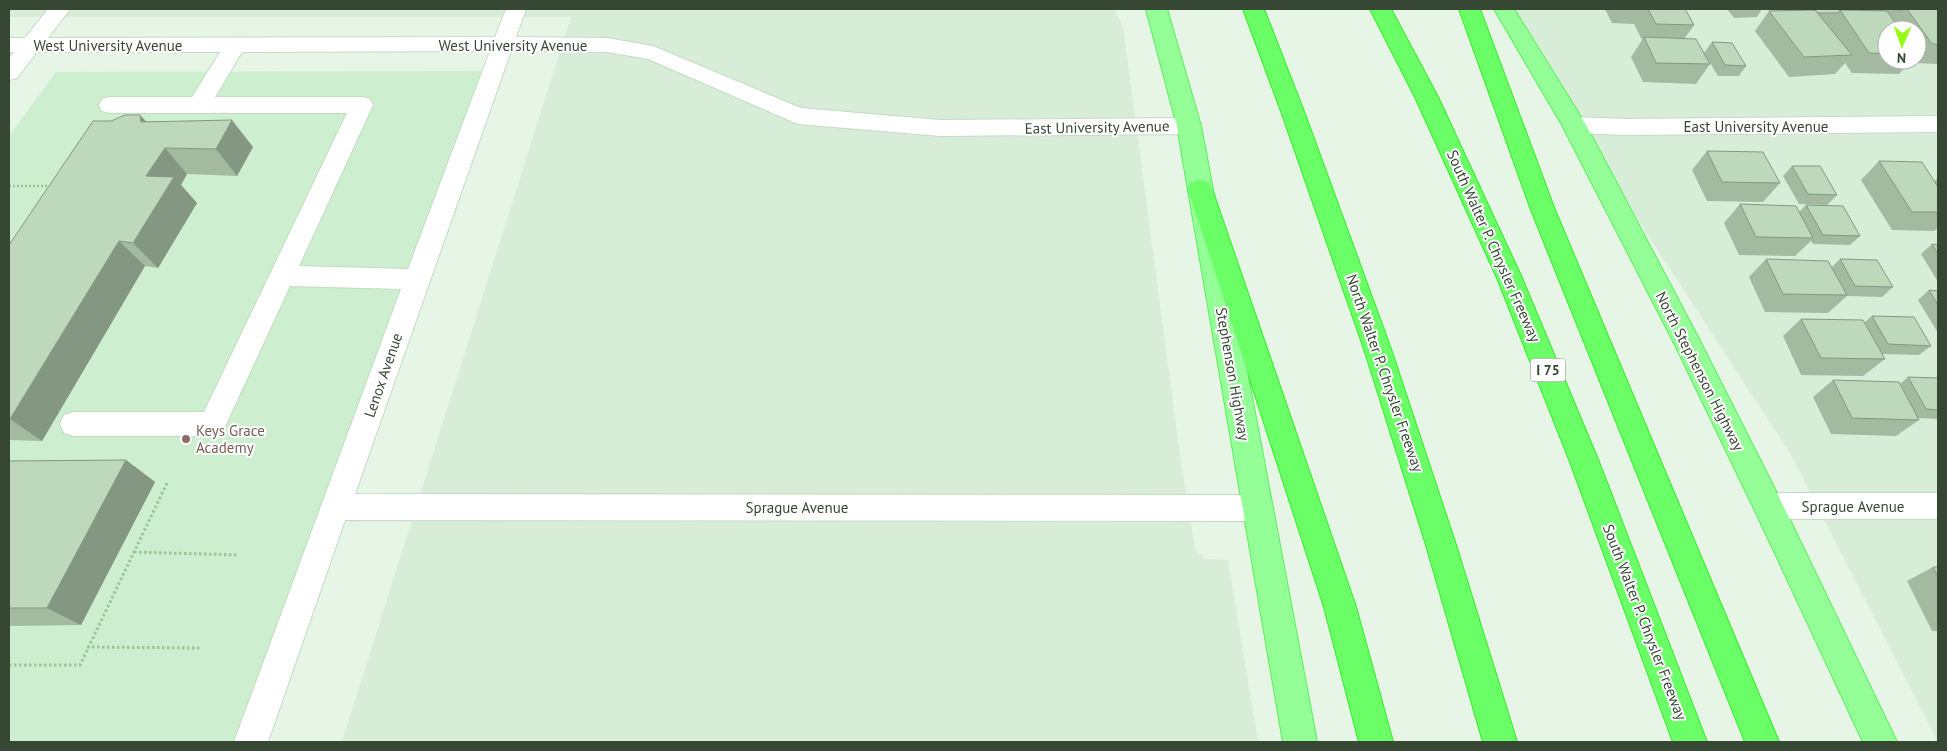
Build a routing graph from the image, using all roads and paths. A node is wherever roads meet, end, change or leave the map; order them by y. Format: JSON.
{"nodes":[{"id":1,"x":59,"y":9,"type":"edge"},
{"id":2,"x":516,"y":9,"type":"edge"},
{"id":3,"x":1156,"y":9,"type":"edge"},
{"id":4,"x":1253,"y":9,"type":"edge"},
{"id":5,"x":1380,"y":9,"type":"edge"},
{"id":6,"x":1469,"y":9,"type":"edge"},
{"id":7,"x":1504,"y":9,"type":"edge"},
{"id":8,"x":236,"y":44,"type":"junction"},
{"id":9,"x":504,"y":44,"type":"junction"},
{"id":10,"x":9,"y":45,"type":"edge"},
{"id":11,"x":31,"y":45,"type":"junction"},
{"id":12,"x":9,"y":73,"type":"edge"},
{"id":13,"x":110,"y":105,"type":"dead end"},
{"id":14,"x":199,"y":105,"type":"junction"},
{"id":15,"x":1938,"y":124,"type":"edge"},
{"id":16,"x":1574,"y":125,"type":"junction"},
{"id":17,"x":1189,"y":126,"type":"junction"},
{"id":18,"x":1004,"y":128,"type":"joint"},
{"id":19,"x":9,"y":186,"type":"edge"},
{"id":20,"x":56,"y":186,"type":"edge"},
{"id":21,"x":1200,"y":188,"type":"junction"},
{"id":22,"x":282,"y":276,"type":"junction"},
{"id":23,"x":417,"y":279,"type":"junction"},
{"id":24,"x":74,"y":424,"type":"dead end"},
{"id":25,"x":167,"y":483,"type":"dead end"},
{"id":26,"x":1768,"y":506,"type":"junction"},
{"id":27,"x":1938,"y":506,"type":"edge"},
{"id":28,"x":336,"y":507,"type":"junction"},
{"id":29,"x":1258,"y":508,"type":"junction"},
{"id":30,"x":134,"y":552,"type":"junction"},
{"id":31,"x":239,"y":555,"type":"dead end"},
{"id":32,"x":88,"y":647,"type":"junction"},
{"id":33,"x":200,"y":648,"type":"dead end"},
{"id":34,"x":9,"y":665,"type":"edge"},
{"id":35,"x":251,"y":742,"type":"edge"},
{"id":36,"x":1300,"y":742,"type":"edge"},
{"id":37,"x":1376,"y":742,"type":"edge"},
{"id":38,"x":1500,"y":742,"type":"edge"},
{"id":39,"x":1690,"y":742,"type":"edge"},
{"id":40,"x":1762,"y":742,"type":"edge"},
{"id":41,"x":1880,"y":742,"type":"edge"}],
"edges":[{"from":1,"to":11,"type":"street"},
{"from":2,"to":9,"type":"street","name":"Lenox Avenue"},
{"from":3,"to":17,"type":"main road","name":"Stephenson Highway"},
{"from":4,"to":38,"type":"highway","name":"North Walter P. Chrysler Freeway"},
{"from":5,"to":39,"type":"highway","name":"South Walter P. Chrysler Freeway","number":"I 75"},
{"from":6,"to":40,"type":"highway"},
{"from":7,"to":16,"type":"main road","name":"North Stephenson Highway"},
{"from":8,"to":9,"type":"street","name":"West University Avenue"},
{"from":8,"to":11,"type":"street","name":"West University Avenue"},
{"from":8,"to":14,"type":"street"},
{"from":9,"to":18,"type":"street","name":"West University Avenue"},
{"from":9,"to":23,"type":"street","name":"Lenox Avenue"},
{"from":10,"to":11,"type":"street","name":"West University Avenue"},
{"from":11,"to":12,"type":"street"},
{"from":13,"to":14,"type":"street"},
{"from":14,"to":22,"type":"street"},
{"from":15,"to":16,"type":"street","name":"East University Avenue"},
{"from":16,"to":26,"type":"main road","name":"North Stephenson Highway"},
{"from":17,"to":18,"type":"street","name":"East University Avenue"},
{"from":17,"to":21,"type":"main road","name":"Stephenson Highway"},
{"from":19,"to":20,"type":"path"},
{"from":21,"to":29,"type":"main road","name":"Stephenson Highway"},
{"from":21,"to":37,"type":"highway"},
{"from":22,"to":23,"type":"street"},
{"from":22,"to":24,"type":"street"},
{"from":23,"to":28,"type":"street","name":"Lenox Avenue"},
{"from":25,"to":30,"type":"path"},
{"from":26,"to":27,"type":"street","name":"Sprague Avenue"},
{"from":26,"to":41,"type":"main road","name":"North Stephenson Highway"},
{"from":28,"to":29,"type":"street","name":"Sprague Avenue"},
{"from":28,"to":35,"type":"street","name":"Lenox Avenue"},
{"from":29,"to":36,"type":"main road","name":"Stephenson Highway"},
{"from":30,"to":31,"type":"path"},
{"from":30,"to":32,"type":"path"},
{"from":32,"to":33,"type":"path"},
{"from":32,"to":34,"type":"path"}]}
